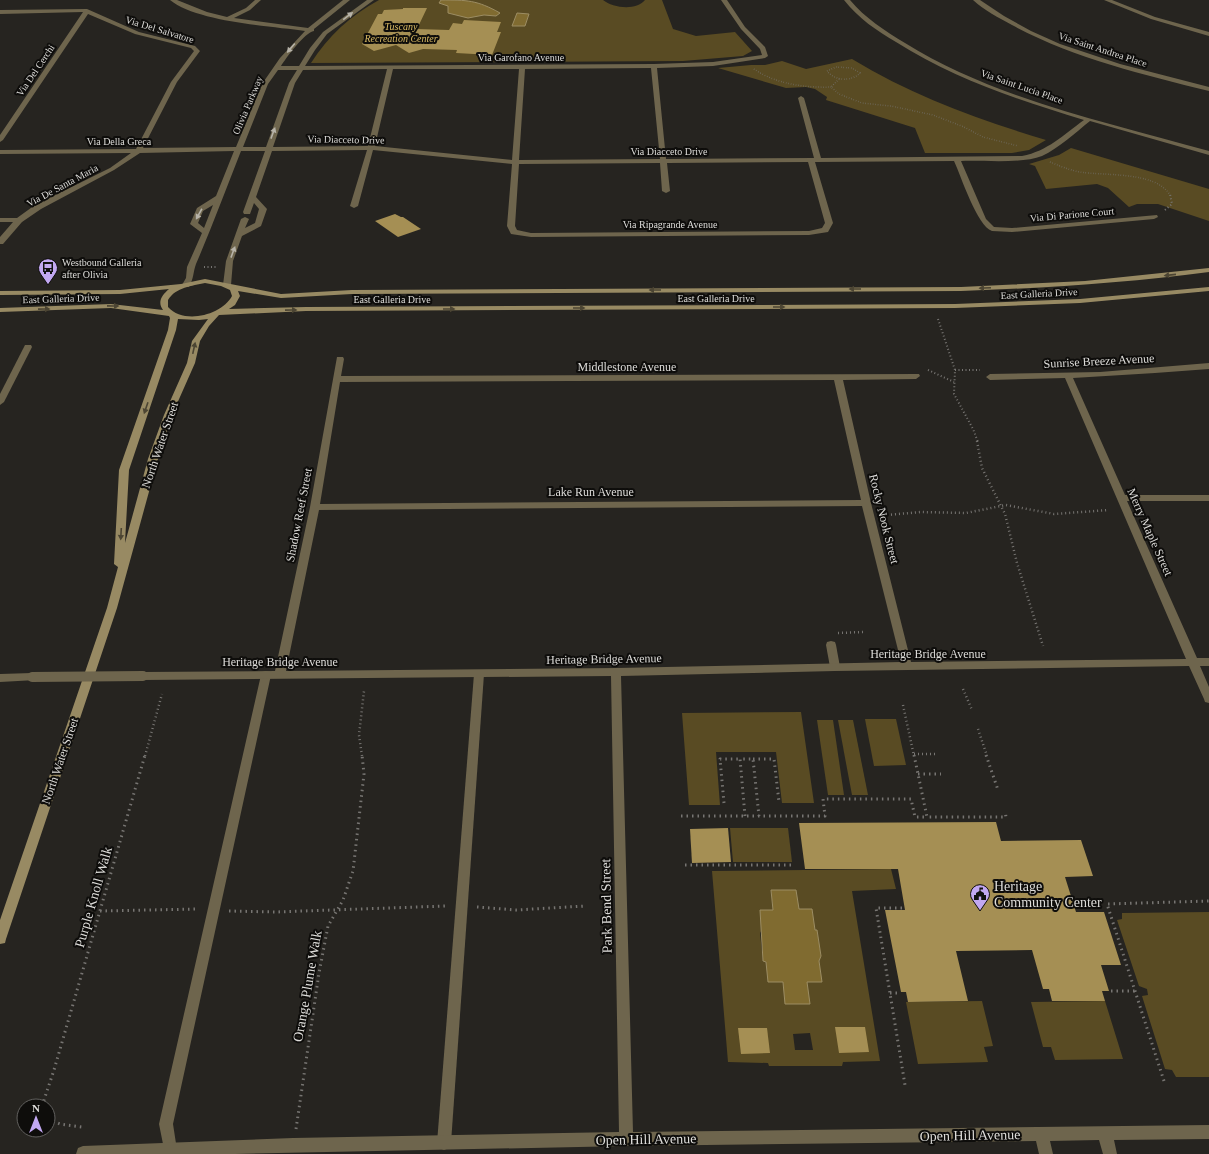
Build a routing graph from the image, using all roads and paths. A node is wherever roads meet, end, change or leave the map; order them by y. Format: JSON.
{"nodes":[{"id":1,"x":173,"y":0,"type":"edge"},
{"id":2,"x":258,"y":0,"type":"edge"},
{"id":3,"x":347,"y":0,"type":"edge"},
{"id":4,"x":371,"y":0,"type":"edge"},
{"id":5,"x":724,"y":0,"type":"edge"},
{"id":6,"x":847,"y":0,"type":"edge"},
{"id":7,"x":976,"y":0,"type":"edge"},
{"id":8,"x":1107,"y":0,"type":"edge"},
{"id":9,"x":87,"y":11,"type":"junction"},
{"id":10,"x":0,"y":12,"type":"edge"},
{"id":11,"x":229,"y":18,"type":"junction"},
{"id":12,"x":308,"y":30,"type":"junction"},
{"id":13,"x":325,"y":33,"type":"junction"},
{"id":14,"x":1209,"y":34,"type":"edge"},
{"id":15,"x":751,"y":64,"type":"dead end"},
{"id":16,"x":654,"y":66,"type":"junction"},
{"id":17,"x":391,"y":67,"type":"junction"},
{"id":18,"x":522,"y":67,"type":"junction"},
{"id":19,"x":276,"y":68,"type":"junction"},
{"id":20,"x":300,"y":68,"type":"junction"},
{"id":21,"x":839,"y":78,"type":"junction"},
{"id":22,"x":831,"y":87,"type":"junction"},
{"id":23,"x":1209,"y":89,"type":"edge"},
{"id":24,"x":801,"y":98,"type":"dead end"},
{"id":25,"x":1090,"y":119,"type":"junction"},
{"id":26,"x":0,"y":140,"type":"edge"},
{"id":27,"x":371,"y":148,"type":"junction"},
{"id":28,"x":1023,"y":148,"type":"dead end"},
{"id":29,"x":268,"y":149,"type":"junction"},
{"id":30,"x":239,"y":150,"type":"junction"},
{"id":31,"x":138,"y":151,"type":"junction"},
{"id":32,"x":0,"y":152,"type":"edge"},
{"id":33,"x":1209,"y":153,"type":"edge"},
{"id":34,"x":957,"y":159,"type":"junction"},
{"id":35,"x":814,"y":160,"type":"junction"},
{"id":36,"x":1046,"y":160,"type":"dead end"},
{"id":37,"x":663,"y":161,"type":"junction"},
{"id":38,"x":516,"y":162,"type":"junction"},
{"id":39,"x":666,"y":191,"type":"dead end"},
{"id":40,"x":219,"y":197,"type":"junction"},
{"id":41,"x":252,"y":197,"type":"junction"},
{"id":42,"x":354,"y":206,"type":"dead end"},
{"id":43,"x":1154,"y":217,"type":"joint"},
{"id":44,"x":0,"y":220,"type":"edge"},
{"id":45,"x":18,"y":220,"type":"junction"},
{"id":46,"x":206,"y":233,"type":"junction"},
{"id":47,"x":240,"y":234,"type":"junction"},
{"id":48,"x":0,"y":242,"type":"edge"},
{"id":49,"x":199,"y":267,"type":"dead end"},
{"id":50,"x":218,"y":267,"type":"dead end"},
{"id":51,"x":1209,"y":270,"type":"edge"},
{"id":52,"x":183,"y":286,"type":"junction"},
{"id":53,"x":228,"y":286,"type":"junction"},
{"id":54,"x":1209,"y":289,"type":"edge"},
{"id":55,"x":0,"y":293,"type":"edge"},
{"id":56,"x":0,"y":310,"type":"edge"},
{"id":57,"x":219,"y":313,"type":"junction"},
{"id":58,"x":171,"y":314,"type":"junction"},
{"id":59,"x":938,"y":320,"type":"dead end"},
{"id":60,"x":28,"y":347,"type":"dead end"},
{"id":61,"x":340,"y":359,"type":"dead end"},
{"id":62,"x":1209,"y":366,"type":"edge"},
{"id":63,"x":925,"y":370,"type":"dead end"},
{"id":64,"x":956,"y":370,"type":"junction"},
{"id":65,"x":981,"y":370,"type":"dead end"},
{"id":66,"x":916,"y":376,"type":"dead end"},
{"id":67,"x":1068,"y":376,"type":"junction"},
{"id":68,"x":838,"y":377,"type":"junction"},
{"id":69,"x":990,"y":377,"type":"dead end"},
{"id":70,"x":338,"y":379,"type":"junction"},
{"id":71,"x":954,"y":382,"type":"junction"},
{"id":72,"x":4,"y":388,"type":"edge"},
{"id":73,"x":0,"y":402,"type":"edge"},
{"id":74,"x":1121,"y":498,"type":"junction"},
{"id":75,"x":1209,"y":498,"type":"edge"},
{"id":76,"x":866,"y":503,"type":"junction"},
{"id":77,"x":1002,"y":506,"type":"junction"},
{"id":78,"x":315,"y":507,"type":"junction"},
{"id":79,"x":1109,"y":510,"type":"dead end"},
{"id":80,"x":887,"y":515,"type":"dead end"},
{"id":81,"x":118,"y":582,"type":"junction"},
{"id":82,"x":864,"y":632,"type":"dead end"},
{"id":83,"x":836,"y":633,"type":"dead end"},
{"id":84,"x":831,"y":645,"type":"dead end"},
{"id":85,"x":1043,"y":646,"type":"dead end"},
{"id":86,"x":1193,"y":662,"type":"junction"},
{"id":87,"x":1209,"y":662,"type":"edge"},
{"id":88,"x":908,"y":666,"type":"junction"},
{"id":89,"x":835,"y":667,"type":"junction"},
{"id":90,"x":616,"y":672,"type":"junction"},
{"id":91,"x":479,"y":674,"type":"junction"},
{"id":92,"x":266,"y":675,"type":"junction"},
{"id":93,"x":280,"y":675,"type":"junction"},
{"id":94,"x":0,"y":678,"type":"edge"},
{"id":95,"x":963,"y":689,"type":"dead end"},
{"id":96,"x":364,"y":692,"type":"dead end"},
{"id":97,"x":162,"y":694,"type":"dead end"},
{"id":98,"x":1209,"y":699,"type":"edge"},
{"id":99,"x":903,"y":705,"type":"dead end"},
{"id":100,"x":972,"y":710,"type":"dead end"},
{"id":101,"x":978,"y":729,"type":"dead end"},
{"id":102,"x":914,"y":754,"type":"junction"},
{"id":103,"x":937,"y":754,"type":"dead end"},
{"id":104,"x":740,"y":759,"type":"junction"},
{"id":105,"x":753,"y":759,"type":"junction"},
{"id":106,"x":918,"y":774,"type":"junction"},
{"id":107,"x":941,"y":774,"type":"dead end"},
{"id":108,"x":998,"y":790,"type":"dead end"},
{"id":109,"x":779,"y":802,"type":"dead end"},
{"id":110,"x":724,"y":803,"type":"dead end"},
{"id":111,"x":1005,"y":811,"type":"dead end"},
{"id":112,"x":682,"y":816,"type":"dead end"},
{"id":113,"x":745,"y":816,"type":"junction"},
{"id":114,"x":759,"y":816,"type":"junction"},
{"id":115,"x":927,"y":817,"type":"junction"},
{"id":116,"x":685,"y":865,"type":"dead end"},
{"id":117,"x":791,"y":865,"type":"dead end"},
{"id":118,"x":1209,"y":901,"type":"edge"},
{"id":119,"x":449,"y":906,"type":"dead end"},
{"id":120,"x":585,"y":906,"type":"dead end"},
{"id":121,"x":477,"y":907,"type":"dead end"},
{"id":122,"x":902,"y":908,"type":"dead end"},
{"id":123,"x":200,"y":909,"type":"dead end"},
{"id":124,"x":227,"y":910,"type":"dead end"},
{"id":125,"x":337,"y":910,"type":"junction"},
{"id":126,"x":100,"y":912,"type":"junction"},
{"id":127,"x":0,"y":939,"type":"edge"},
{"id":128,"x":1111,"y":991,"type":"dead end"},
{"id":129,"x":1136,"y":991,"type":"junction"},
{"id":130,"x":890,"y":993,"type":"junction"},
{"id":131,"x":897,"y":993,"type":"dead end"},
{"id":132,"x":1164,"y":1081,"type":"dead end"},
{"id":133,"x":905,"y":1085,"type":"dead end"},
{"id":134,"x":44,"y":1098,"type":"edge"},
{"id":135,"x":56,"y":1124,"type":"edge"},
{"id":136,"x":82,"y":1127,"type":"dead end"},
{"id":137,"x":1209,"y":1132,"type":"edge"},
{"id":138,"x":1041,"y":1134,"type":"junction"},
{"id":139,"x":1105,"y":1134,"type":"junction"},
{"id":140,"x":626,"y":1139,"type":"junction"},
{"id":141,"x":444,"y":1144,"type":"junction"},
{"id":142,"x":294,"y":1145,"type":"junction"},
{"id":143,"x":170,"y":1152,"type":"edge"},
{"id":144,"x":83,"y":1153,"type":"dead end"},
{"id":145,"x":1046,"y":1154,"type":"edge"},
{"id":146,"x":1110,"y":1154,"type":"edge"}],
"edges":[{"from":1,"to":11,"type":"street"},
{"from":2,"to":11,"type":"street"},
{"from":3,"to":12,"type":"street","name":"Olivia Parkway"},
{"from":13,"to":4,"type":"street","one_way":true},
{"from":5,"to":16,"type":"street","name":"Via Garofano Avenue"},
{"from":6,"to":25,"type":"street","name":"Via Saint Lucia Place"},
{"from":7,"to":23,"type":"street","name":"Via Saint Andrea Place"},
{"from":8,"to":14,"type":"street"},
{"from":9,"to":10,"type":"street","name":"Via Del Salvatore"},
{"from":9,"to":26,"type":"street","name":"Via Del Cerchi"},
{"from":9,"to":31,"type":"street","name":"Via Del Salvatore"},
{"from":11,"to":12,"type":"street"},
{"from":12,"to":13,"type":"street"},
{"from":12,"to":19,"type":"street","name":"Olivia Parkway","one_way":true},
{"from":13,"to":20,"type":"street"},
{"from":15,"to":22,"type":"path"},
{"from":16,"to":18,"type":"street","name":"Via Garofano Avenue"},
{"from":16,"to":37,"type":"street"},
{"from":17,"to":18,"type":"street","name":"Via Garofano Avenue"},
{"from":17,"to":20,"type":"street","name":"Via Garofano Avenue"},
{"from":17,"to":27,"type":"street"},
{"from":18,"to":38,"type":"street"},
{"from":19,"to":20,"type":"street","name":"Via Garofano Avenue"},
{"from":19,"to":30,"type":"street","name":"Olivia Parkway"},
{"from":29,"to":20,"type":"street","one_way":true},
{"from":21,"to":21,"type":"path"},
{"from":21,"to":22,"type":"path"},
{"from":22,"to":28,"type":"path"},
{"from":24,"to":35,"type":"street"},
{"from":25,"to":33,"type":"street","name":"Via Saint Lucia Place"},
{"from":25,"to":34,"type":"street","name":"Via Diacceto Drive"},
{"from":27,"to":29,"type":"street","name":"Via Diacceto Drive"},
{"from":27,"to":38,"type":"street","name":"Via Diacceto Drive"},
{"from":27,"to":42,"type":"street"},
{"from":29,"to":30,"type":"street","name":"Via Diacceto Drive"},
{"from":29,"to":41,"type":"street"},
{"from":30,"to":31,"type":"street","name":"Via Della Greca"},
{"from":30,"to":40,"type":"street","name":"Olivia Parkway"},
{"from":31,"to":32,"type":"street","name":"Via Della Greca"},
{"from":31,"to":45,"type":"street","name":"Via De Santa Maria"},
{"from":34,"to":35,"type":"street","name":"Via Diacceto Drive"},
{"from":34,"to":43,"type":"street","name":"Via Di Parione Court"},
{"from":35,"to":37,"type":"street","name":"Via Diacceto Drive"},
{"from":35,"to":38,"type":"street","name":"Via Ripagrande Avenue"},
{"from":36,"to":43,"type":"path"},
{"from":37,"to":38,"type":"street","name":"Via Diacceto Drive"},
{"from":37,"to":39,"type":"street"},
{"from":40,"to":46,"type":"street","name":"Olivia Parkway"},
{"from":40,"to":46,"type":"street","one_way":true},
{"from":41,"to":47,"type":"street"},
{"from":41,"to":47,"type":"street"},
{"from":44,"to":45,"type":"street"},
{"from":45,"to":48,"type":"street","name":"Via De Santa Maria"},
{"from":46,"to":52,"type":"street","name":"Olivia Parkway"},
{"from":53,"to":47,"type":"street","one_way":true},
{"from":49,"to":50,"type":"path"},
{"from":51,"to":53,"type":"main road","name":"East Galleria Drive","one_way":true},
{"from":52,"to":53,"type":"main road","name":"East Galleria Drive"},
{"from":52,"to":55,"type":"main road","name":"East Galleria Drive"},
{"from":52,"to":58,"type":"main road"},
{"from":53,"to":57,"type":"main road","name":"North Water Street"},
{"from":57,"to":54,"type":"main road","name":"East Galleria Drive","one_way":true},
{"from":56,"to":58,"type":"main road","name":"East Galleria Drive","one_way":true},
{"from":57,"to":58,"type":"main road","name":"East Galleria Drive"},
{"from":81,"to":57,"type":"main road","name":"North Water Street","one_way":true},
{"from":58,"to":81,"type":"main road","name":"North Water Street","one_way":true},
{"from":59,"to":64,"type":"path"},
{"from":60,"to":72,"type":"street"},
{"from":61,"to":70,"type":"street","name":"Shadow Reef Street"},
{"from":62,"to":67,"type":"street","name":"Sunrise Breeze Avenue"},
{"from":63,"to":71,"type":"path"},
{"from":64,"to":65,"type":"path"},
{"from":64,"to":71,"type":"path"},
{"from":66,"to":68,"type":"street","name":"Middlestone Avenue"},
{"from":67,"to":69,"type":"street","name":"Sunrise Breeze Avenue"},
{"from":67,"to":74,"type":"street","name":"Merry Maple Street"},
{"from":68,"to":70,"type":"street","name":"Middlestone Avenue"},
{"from":68,"to":76,"type":"street","name":"Rocky Nook Street"},
{"from":70,"to":78,"type":"street","name":"Shadow Reef Street"},
{"from":71,"to":77,"type":"path"},
{"from":72,"to":73,"type":"street"},
{"from":74,"to":75,"type":"street"},
{"from":74,"to":86,"type":"street","name":"Merry Maple Street"},
{"from":76,"to":78,"type":"street","name":"Lake Run Avenue"},
{"from":76,"to":88,"type":"street","name":"Rocky Nook Street"},
{"from":77,"to":79,"type":"path"},
{"from":77,"to":80,"type":"path"},
{"from":77,"to":85,"type":"path"},
{"from":78,"to":93,"type":"street","name":"Shadow Reef Street"},
{"from":81,"to":127,"type":"main road","name":"North Water Street"},
{"from":82,"to":83,"type":"path"},
{"from":84,"to":89,"type":"street"},
{"from":86,"to":87,"type":"street","name":"Heritage Bridge Avenue"},
{"from":86,"to":88,"type":"street","name":"Heritage Bridge Avenue"},
{"from":86,"to":98,"type":"street","name":"Merry Maple Street"},
{"from":88,"to":89,"type":"street","name":"Heritage Bridge Avenue"},
{"from":89,"to":90,"type":"street","name":"Heritage Bridge Avenue"},
{"from":90,"to":91,"type":"street","name":"Heritage Bridge Avenue"},
{"from":90,"to":140,"type":"street","name":"Park Bend Street"},
{"from":91,"to":93,"type":"street","name":"Heritage Bridge Avenue"},
{"from":91,"to":141,"type":"street"},
{"from":92,"to":93,"type":"street","name":"Heritage Bridge Avenue"},
{"from":92,"to":94,"type":"street","name":"Heritage Bridge Avenue","bridge":true},
{"from":92,"to":143,"type":"street"},
{"from":95,"to":100,"type":"path"},
{"from":96,"to":125,"type":"path","name":"Orange Plume Walk"},
{"from":97,"to":126,"type":"path","name":"Purple Knoll Walk"},
{"from":99,"to":102,"type":"path"},
{"from":101,"to":108,"type":"path"},
{"from":102,"to":103,"type":"path"},
{"from":102,"to":106,"type":"path"},
{"from":104,"to":105,"type":"path"},
{"from":104,"to":110,"type":"path"},
{"from":104,"to":113,"type":"path"},
{"from":105,"to":109,"type":"path"},
{"from":105,"to":114,"type":"path"},
{"from":106,"to":107,"type":"path"},
{"from":106,"to":115,"type":"path"},
{"from":111,"to":115,"type":"path"},
{"from":112,"to":113,"type":"path"},
{"from":113,"to":114,"type":"path"},
{"from":114,"to":115,"type":"path"},
{"from":116,"to":117,"type":"path"},
{"from":118,"to":129,"type":"path"},
{"from":119,"to":125,"type":"path"},
{"from":120,"to":121,"type":"path"},
{"from":122,"to":130,"type":"path"},
{"from":123,"to":126,"type":"path"},
{"from":124,"to":125,"type":"path"},
{"from":125,"to":142,"type":"path","name":"Orange Plume Walk"},
{"from":126,"to":134,"type":"path","name":"Purple Knoll Walk"},
{"from":128,"to":129,"type":"path"},
{"from":129,"to":132,"type":"path"},
{"from":130,"to":131,"type":"path"},
{"from":130,"to":133,"type":"path"},
{"from":135,"to":136,"type":"path"},
{"from":137,"to":139,"type":"street","name":"Open Hill Avenue"},
{"from":138,"to":139,"type":"street","name":"Open Hill Avenue"},
{"from":138,"to":140,"type":"street","name":"Open Hill Avenue"},
{"from":138,"to":145,"type":"street"},
{"from":139,"to":146,"type":"street"},
{"from":140,"to":141,"type":"street","name":"Open Hill Avenue"},
{"from":141,"to":142,"type":"street","name":"Open Hill Avenue"},
{"from":142,"to":143,"type":"street","name":"Open Hill Avenue"},
{"from":143,"to":144,"type":"street","name":"Open Hill Avenue"}]}
